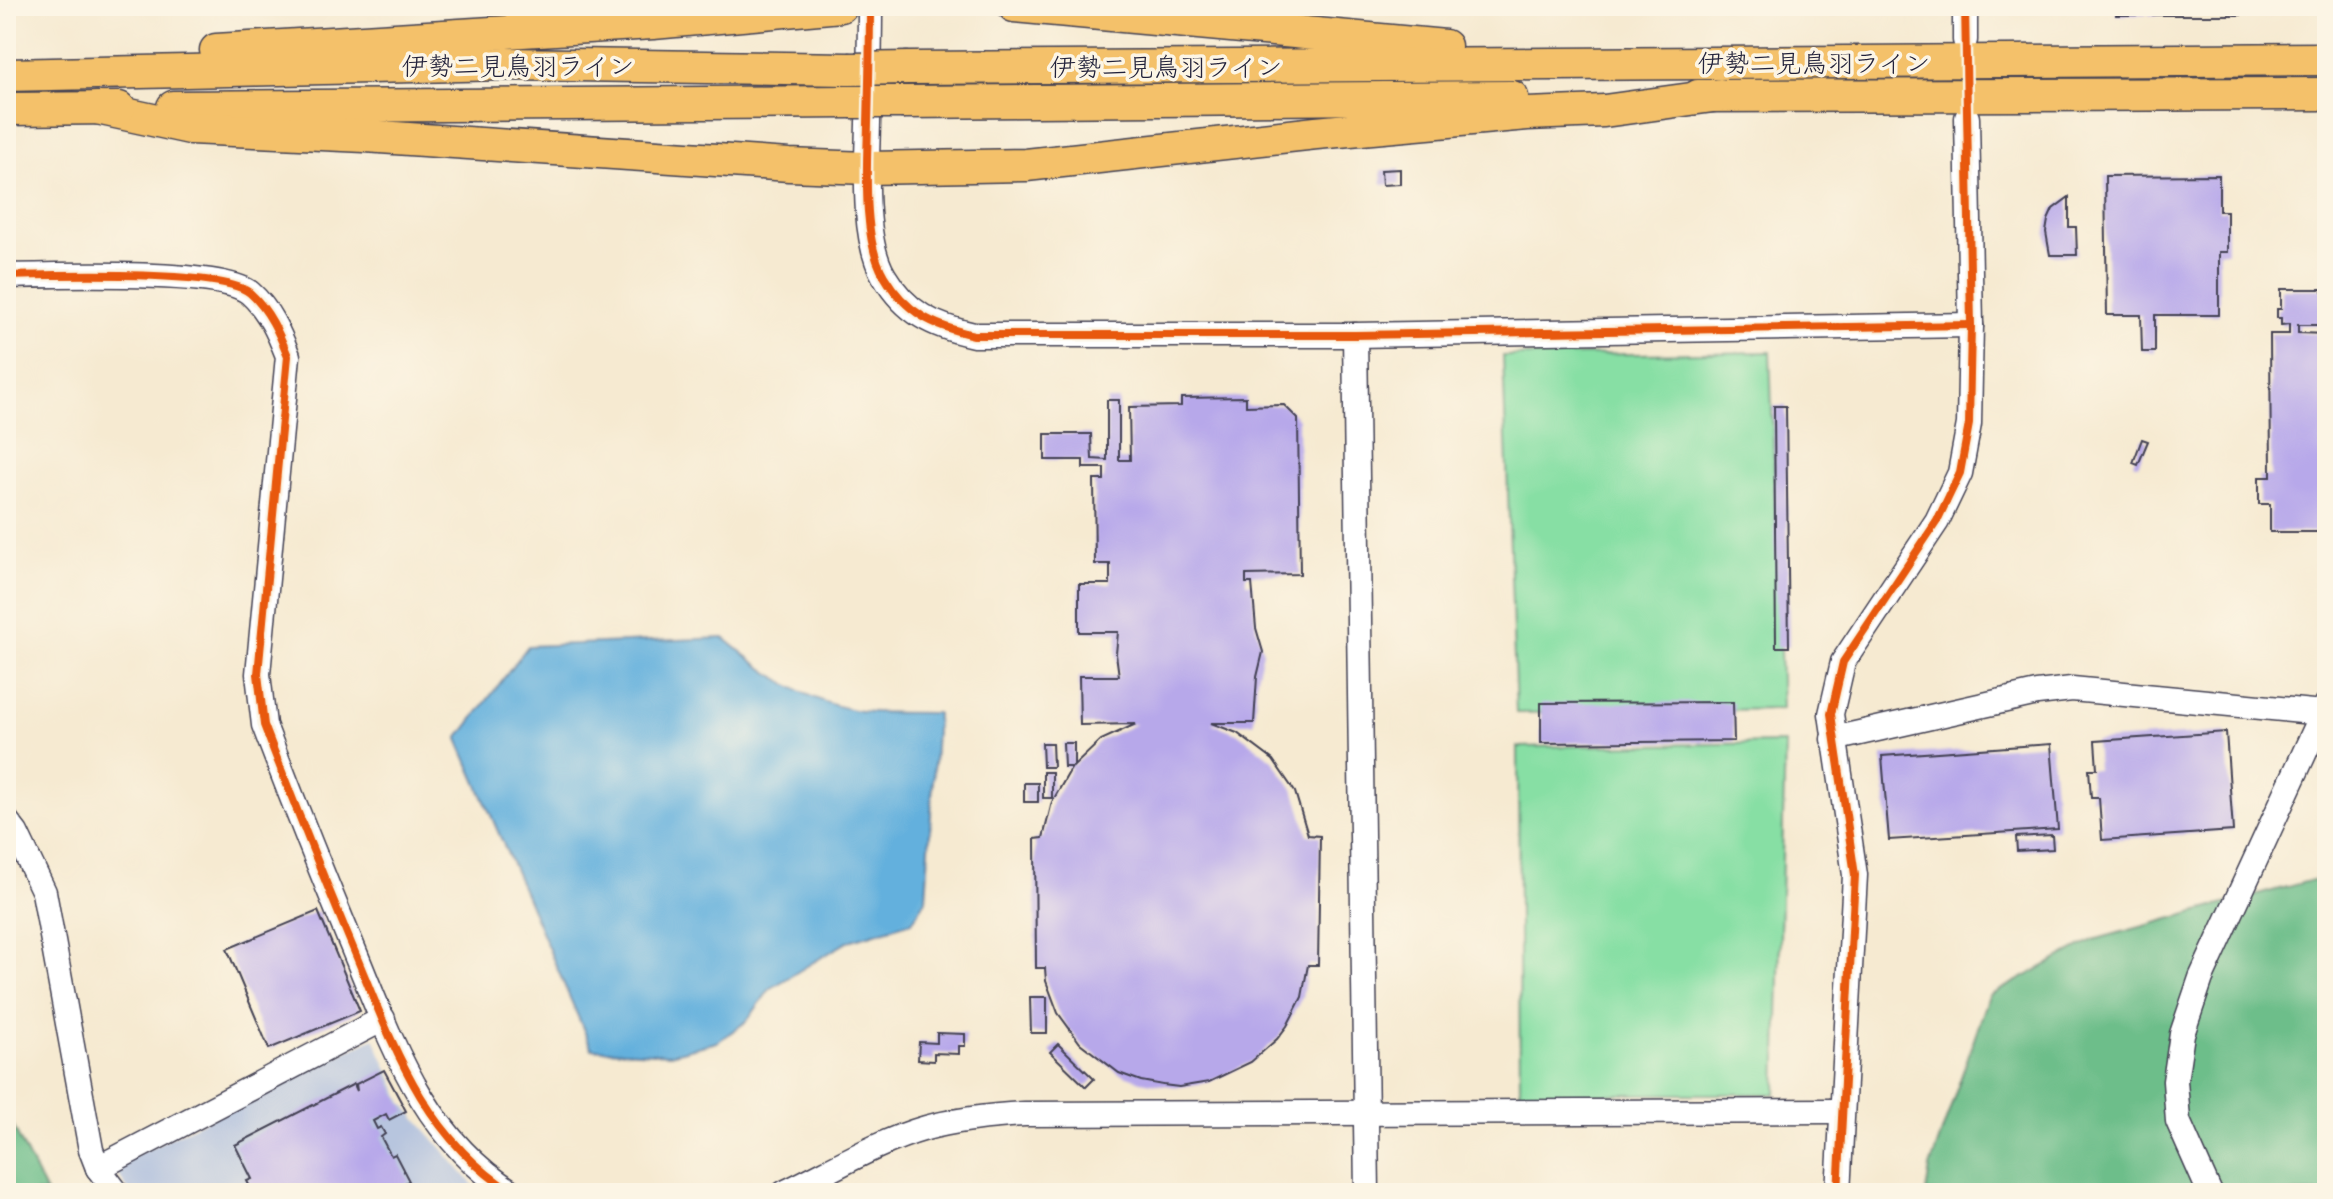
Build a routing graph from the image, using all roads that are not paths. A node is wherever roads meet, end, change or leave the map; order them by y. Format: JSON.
{"nodes":[{"id":1,"x":841,"y":6,"type":"edge"},
{"id":2,"x":870,"y":6,"type":"edge"},
{"id":3,"x":1014,"y":6,"type":"edge"},
{"id":4,"x":1965,"y":6,"type":"edge"},
{"id":5,"x":1965,"y":40,"type":"dead end"},
{"id":6,"x":2327,"y":59,"type":"edge"},
{"id":7,"x":1547,"y":65,"type":"junction"},
{"id":8,"x":6,"y":68,"type":"edge"},
{"id":9,"x":6,"y":75,"type":"edge"},
{"id":10,"x":2327,"y":94,"type":"edge"},
{"id":11,"x":1720,"y":95,"type":"junction"},
{"id":12,"x":97,"y":108,"type":"junction"},
{"id":13,"x":6,"y":109,"type":"edge"},
{"id":14,"x":1967,"y":118,"type":"dead end"},
{"id":15,"x":867,"y":168,"type":"junction"},
{"id":16,"x":6,"y":276,"type":"edge"},
{"id":17,"x":1971,"y":325,"type":"junction"},
{"id":18,"x":1355,"y":335,"type":"junction"},
{"id":19,"x":2325,"y":708,"type":"edge"},
{"id":20,"x":1833,"y":739,"type":"junction"},
{"id":21,"x":6,"y":820,"type":"edge"},
{"id":22,"x":383,"y":1019,"type":"junction"},
{"id":23,"x":1366,"y":1111,"type":"junction"},
{"id":24,"x":1841,"y":1111,"type":"junction"},
{"id":25,"x":98,"y":1168,"type":"junction"},
{"id":26,"x":117,"y":1193,"type":"edge"},
{"id":27,"x":513,"y":1193,"type":"edge"},
{"id":28,"x":784,"y":1193,"type":"edge"},
{"id":29,"x":1367,"y":1193,"type":"edge"},
{"id":30,"x":1838,"y":1193,"type":"edge"},
{"id":31,"x":2210,"y":1193,"type":"edge"}],
"edges":[{"from":1,"to":8,"type":"main road"},
{"from":2,"to":15,"type":"street"},
{"from":3,"to":7,"type":"main road"},
{"from":4,"to":5,"type":"street"},
{"from":6,"to":7,"type":"main road","name":"伊勢二見鳥羽ライン"},
{"from":7,"to":9,"type":"main road","name":"伊勢二見鳥羽ライン","bridge":true},
{"from":10,"to":11,"type":"main road","name":"伊勢二見鳥羽ライン"},
{"from":11,"to":12,"type":"main road","name":"伊勢二見鳥羽ライン","bridge":true},
{"from":11,"to":15,"type":"main road"},
{"from":12,"to":13,"type":"main road","name":"伊勢二見鳥羽ライン"},
{"from":12,"to":15,"type":"main road"},
{"from":14,"to":17,"type":"street"},
{"from":15,"to":18,"type":"street"},
{"from":16,"to":22,"type":"street"},
{"from":17,"to":18,"type":"street"},
{"from":17,"to":20,"type":"street"},
{"from":18,"to":23,"type":"street"},
{"from":19,"to":20,"type":"street"},
{"from":19,"to":31,"type":"street"},
{"from":20,"to":24,"type":"street"},
{"from":21,"to":25,"type":"street"},
{"from":22,"to":25,"type":"street"},
{"from":22,"to":27,"type":"street"},
{"from":23,"to":24,"type":"street"},
{"from":23,"to":28,"type":"street"},
{"from":23,"to":29,"type":"street"},
{"from":24,"to":30,"type":"street"},
{"from":25,"to":26,"type":"street"}]}
